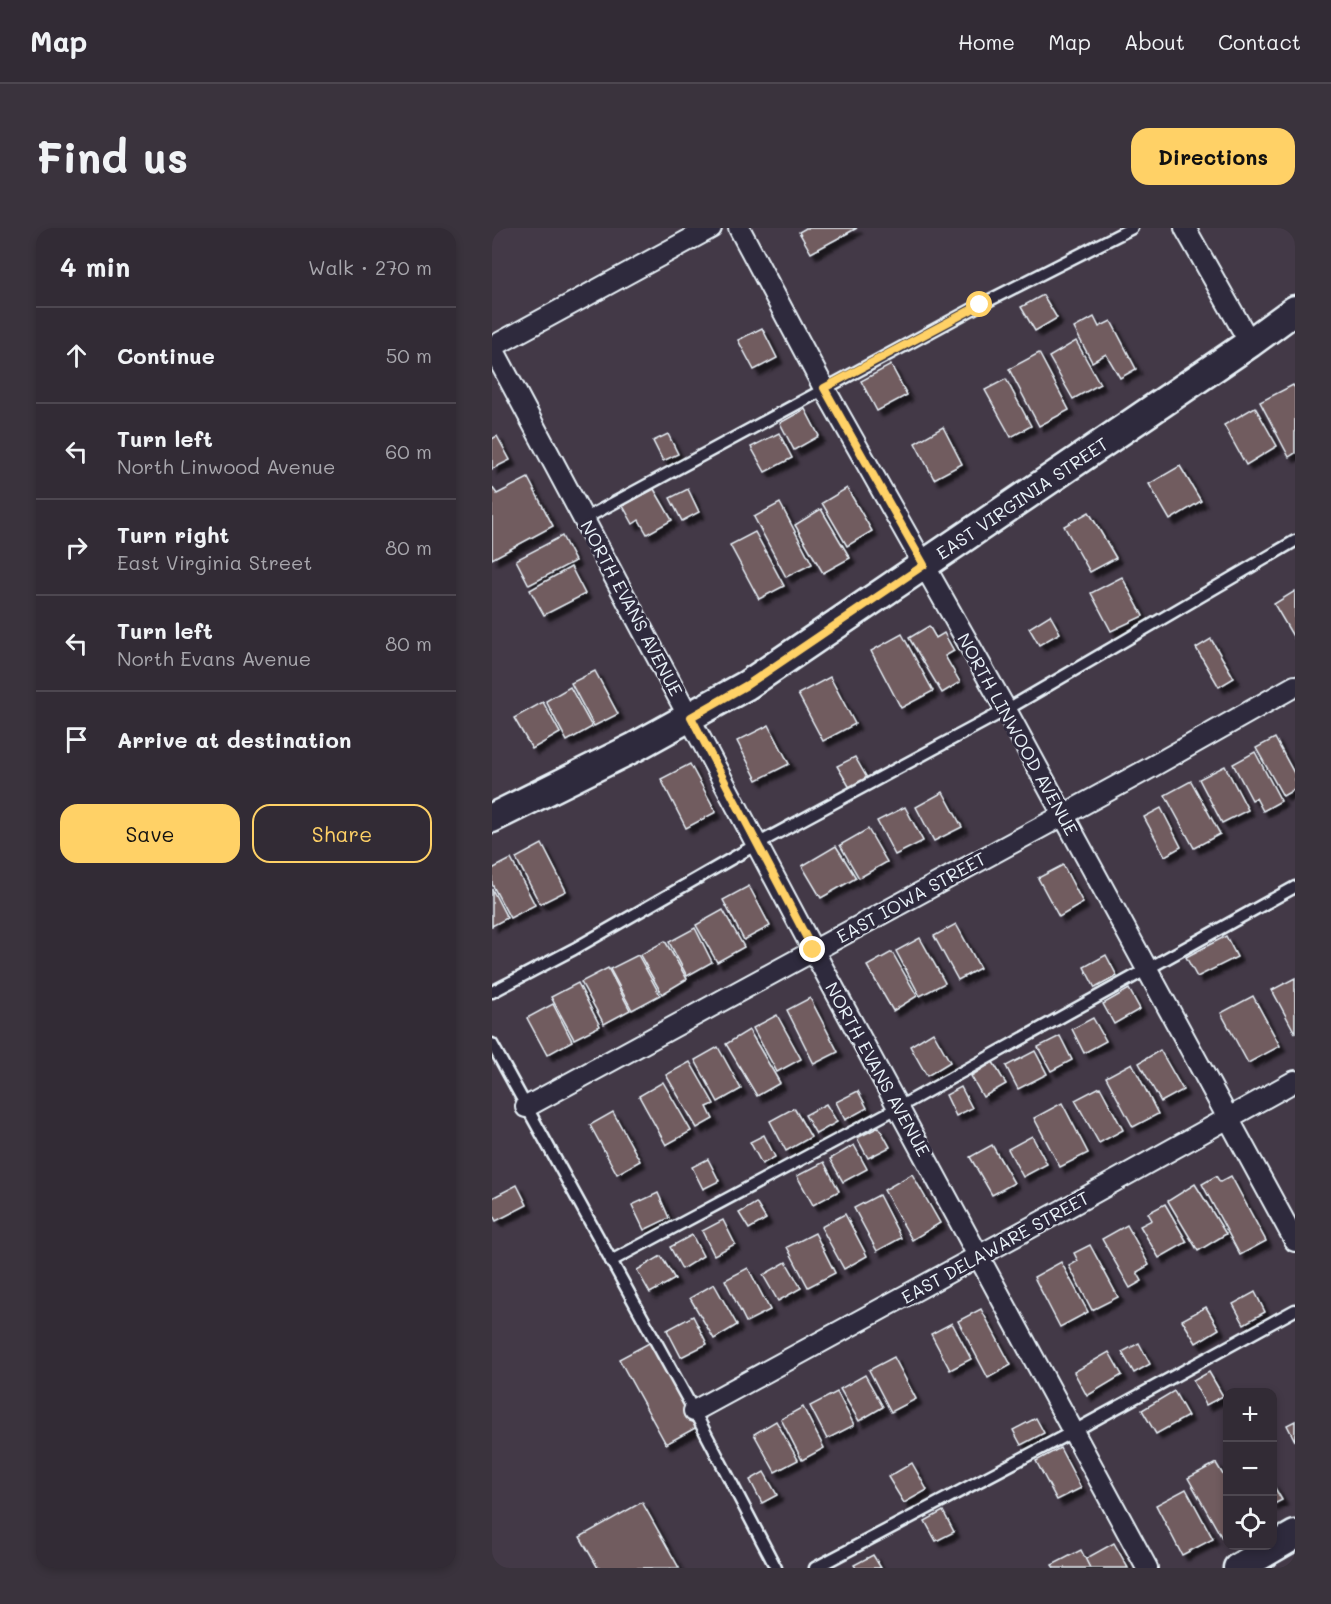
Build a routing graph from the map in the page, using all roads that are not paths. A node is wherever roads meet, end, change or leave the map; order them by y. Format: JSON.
{"nodes":[{"id":1,"x":711,"y":228,"type":"edge"},
{"id":2,"x":739,"y":228,"type":"edge"},
{"id":3,"x":1132,"y":228,"type":"edge"},
{"id":4,"x":1185,"y":228,"type":"edge"},
{"id":5,"x":1295,"y":310,"type":"edge"},
{"id":6,"x":1250,"y":343,"type":"junction"},
{"id":7,"x":492,"y":347,"type":"edge"},
{"id":8,"x":824,"y":388,"type":"junction"},
{"id":9,"x":584,"y":519,"type":"junction"},
{"id":10,"x":1295,"y":541,"type":"edge"},
{"id":11,"x":924,"y":565,"type":"junction"},
{"id":12,"x":1295,"y":686,"type":"edge"},
{"id":13,"x":1006,"y":710,"type":"junction"},
{"id":14,"x":691,"y":717,"type":"junction"},
{"id":15,"x":1063,"y":814,"type":"junction"},
{"id":16,"x":492,"y":818,"type":"edge"},
{"id":17,"x":758,"y":844,"type":"junction"},
{"id":18,"x":1295,"y":887,"type":"edge"},
{"id":19,"x":813,"y":950,"type":"junction"},
{"id":20,"x":1148,"y":968,"type":"junction"},
{"id":21,"x":492,"y":992,"type":"edge"},
{"id":22,"x":492,"y":1044,"type":"edge"},
{"id":23,"x":1295,"y":1081,"type":"edge"},
{"id":24,"x":526,"y":1107,"type":"junction"},
{"id":25,"x":899,"y":1107,"type":"junction"},
{"id":26,"x":1228,"y":1118,"type":"junction"},
{"id":27,"x":1295,"y":1241,"type":"edge"},
{"id":28,"x":980,"y":1256,"type":"junction"},
{"id":29,"x":611,"y":1261,"type":"junction"},
{"id":30,"x":1295,"y":1310,"type":"edge"},
{"id":31,"x":694,"y":1411,"type":"junction"},
{"id":32,"x":1074,"y":1431,"type":"junction"},
{"id":33,"x":1295,"y":1535,"type":"edge"},
{"id":34,"x":776,"y":1568,"type":"edge"},
{"id":35,"x":815,"y":1568,"type":"edge"},
{"id":36,"x":1147,"y":1568,"type":"edge"},
{"id":37,"x":1238,"y":1568,"type":"edge"}],
"edges":[{"from":1,"to":7,"type":"street"},
{"from":2,"to":8,"type":"street","name":"NORTH LINWOOD AVENUE"},
{"from":3,"to":8,"type":"lane"},
{"from":4,"to":6,"type":"street"},
{"from":5,"to":6,"type":"main road","name":"EAST VIRGINIA STREET"},
{"from":6,"to":11,"type":"main road","name":"EAST VIRGINIA STREET"},
{"from":7,"to":9,"type":"street","name":"NORTH EVANS AVENUE"},
{"from":8,"to":9,"type":"lane"},
{"from":8,"to":11,"type":"street","name":"NORTH LINWOOD AVENUE"},
{"from":9,"to":14,"type":"street","name":"NORTH EVANS AVENUE"},
{"from":10,"to":13,"type":"lane"},
{"from":11,"to":13,"type":"street","name":"NORTH LINWOOD AVENUE"},
{"from":11,"to":14,"type":"main road","name":"EAST VIRGINIA STREET"},
{"from":12,"to":15,"type":"street","name":"EAST IOWA STREET"},
{"from":13,"to":15,"type":"street","name":"NORTH LINWOOD AVENUE"},
{"from":13,"to":17,"type":"lane"},
{"from":14,"to":16,"type":"main road","name":"EAST VIRGINIA STREET"},
{"from":14,"to":17,"type":"street","name":"NORTH EVANS AVENUE"},
{"from":15,"to":19,"type":"street","name":"EAST IOWA STREET"},
{"from":15,"to":20,"type":"street","name":"NORTH LINWOOD AVENUE"},
{"from":17,"to":19,"type":"street","name":"NORTH EVANS AVENUE"},
{"from":17,"to":21,"type":"lane"},
{"from":18,"to":20,"type":"lane"},
{"from":19,"to":24,"type":"street","name":"EAST IOWA STREET"},
{"from":19,"to":25,"type":"street","name":"NORTH EVANS AVENUE"},
{"from":20,"to":25,"type":"lane"},
{"from":20,"to":26,"type":"street","name":"NORTH LINWOOD AVENUE"},
{"from":22,"to":24,"type":"lane"},
{"from":23,"to":26,"type":"street","name":"EAST DELAWARE STREET"},
{"from":24,"to":29,"type":"lane"},
{"from":25,"to":28,"type":"street","name":"NORTH EVANS AVENUE"},
{"from":25,"to":29,"type":"lane"},
{"from":26,"to":27,"type":"street","name":"NORTH LINWOOD AVENUE"},
{"from":26,"to":28,"type":"street","name":"EAST DELAWARE STREET"},
{"from":28,"to":31,"type":"street","name":"EAST DELAWARE STREET"},
{"from":28,"to":32,"type":"street","name":"NORTH EVANS AVENUE"},
{"from":29,"to":31,"type":"lane"},
{"from":30,"to":32,"type":"lane"},
{"from":31,"to":34,"type":"lane"},
{"from":32,"to":35,"type":"lane"},
{"from":32,"to":36,"type":"street","name":"NORTH EVANS AVENUE"},
{"from":33,"to":37,"type":"main road"}]}
